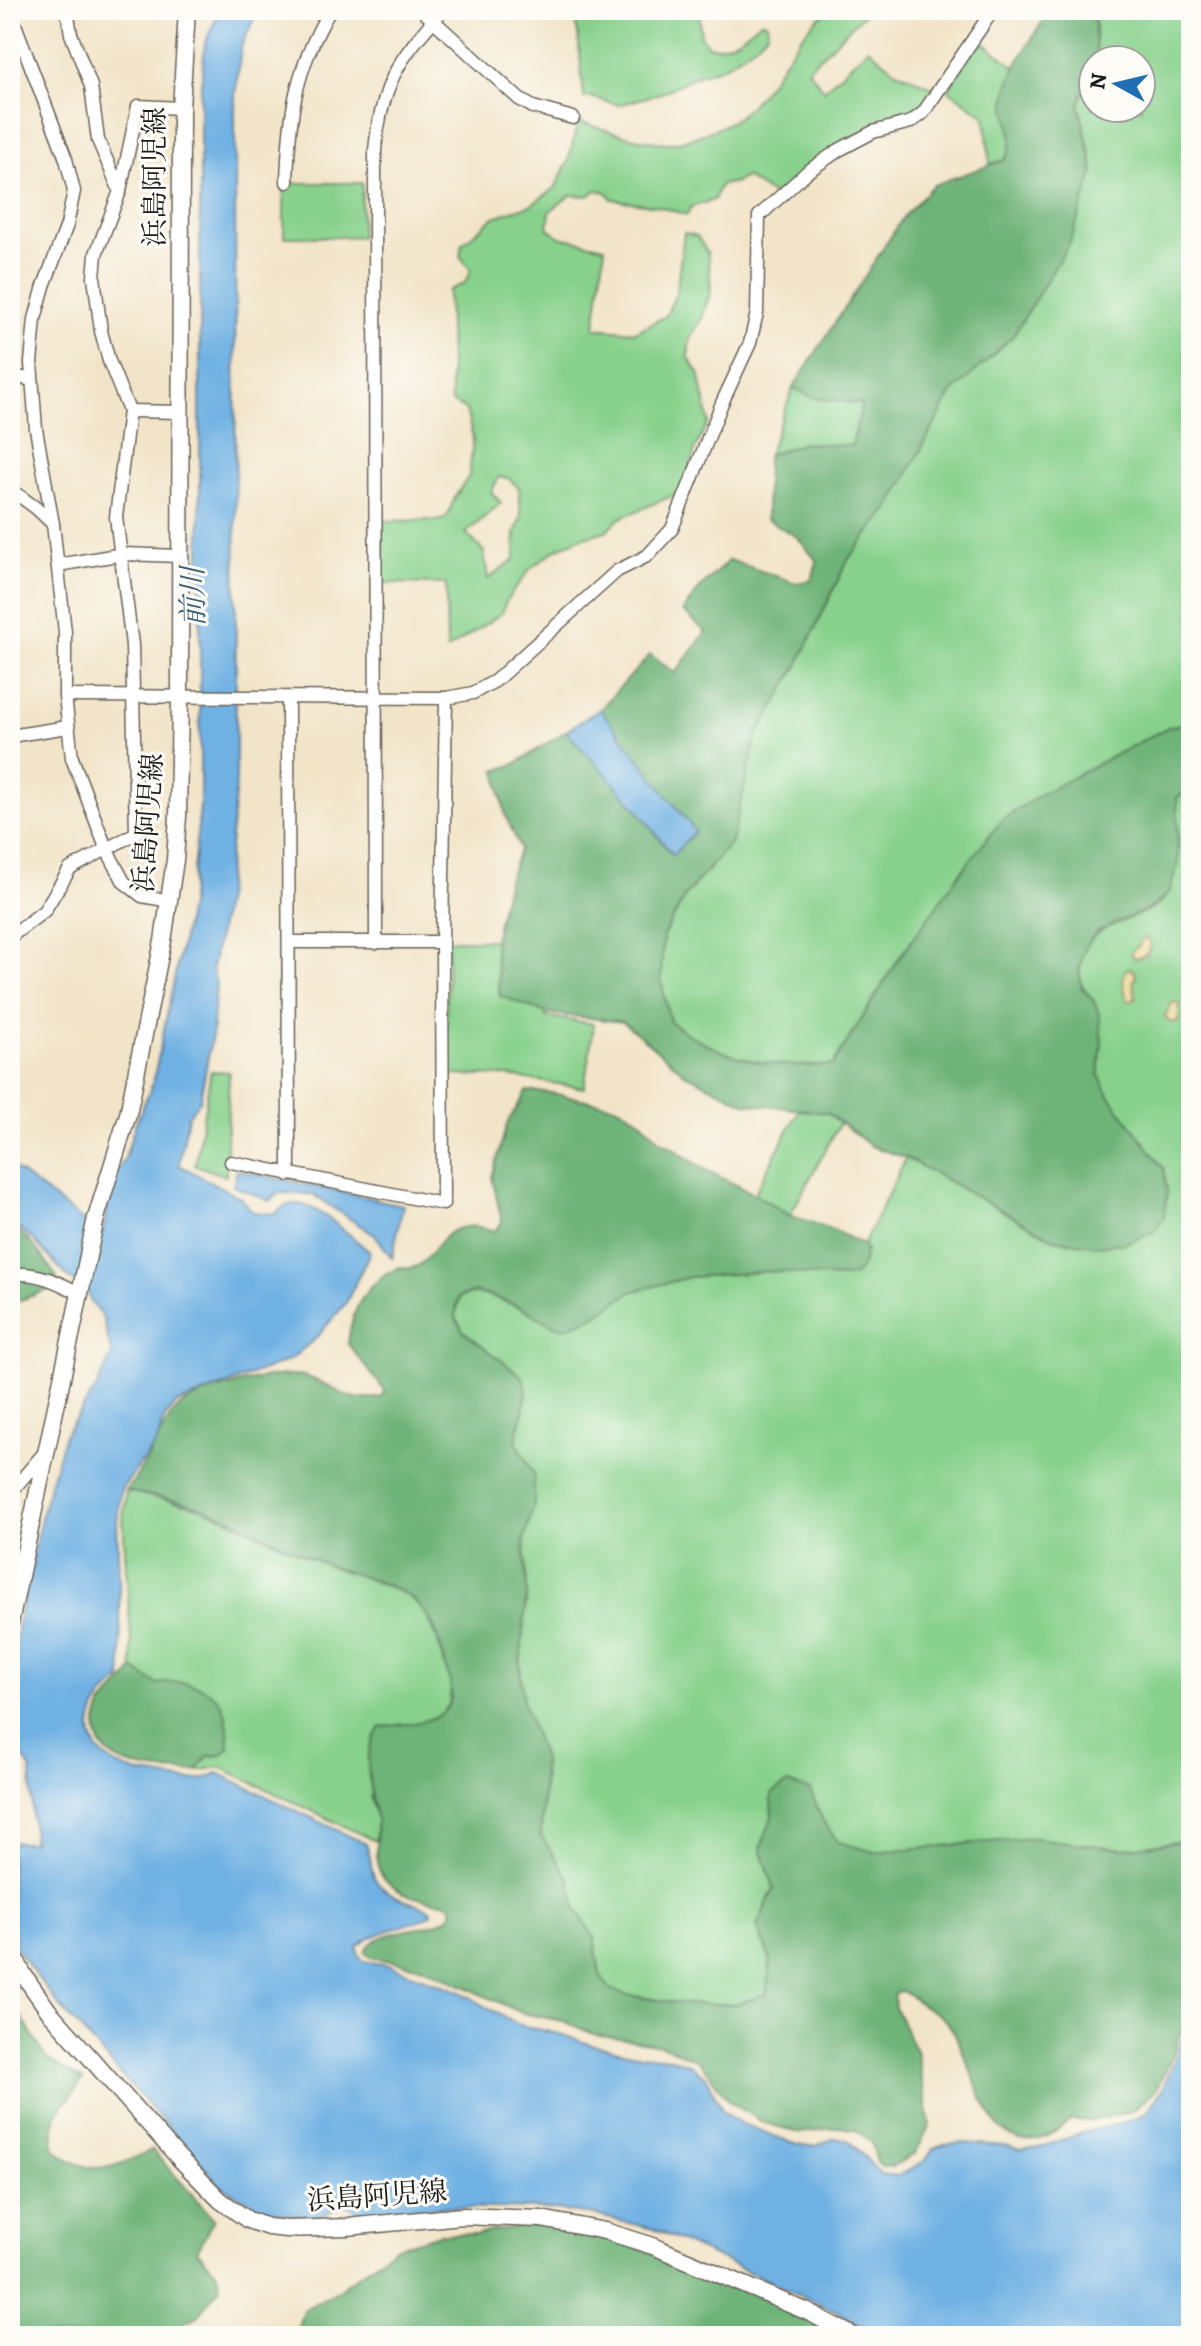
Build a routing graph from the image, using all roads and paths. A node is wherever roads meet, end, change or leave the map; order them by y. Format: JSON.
{"nodes":[{"id":1,"x":67,"y":10,"type":"edge"},
{"id":2,"x":187,"y":10,"type":"edge"},
{"id":3,"x":330,"y":10,"type":"edge"},
{"id":4,"x":422,"y":10,"type":"edge"},
{"id":5,"x":993,"y":10,"type":"edge"},
{"id":6,"x":10,"y":11,"type":"edge"},
{"id":7,"x":438,"y":15,"type":"edge"},
{"id":8,"x":181,"y":108,"type":"junction"},
{"id":9,"x":573,"y":118,"type":"dead end"},
{"id":10,"x":287,"y":182,"type":"dead end"},
{"id":11,"x":120,"y":191,"type":"junction"},
{"id":12,"x":10,"y":375,"type":"edge"},
{"id":13,"x":32,"y":380,"type":"junction"},
{"id":14,"x":129,"y":411,"type":"junction"},
{"id":15,"x":181,"y":412,"type":"junction"},
{"id":16,"x":10,"y":489,"type":"edge"},
{"id":17,"x":53,"y":524,"type":"junction"},
{"id":18,"x":123,"y":554,"type":"junction"},
{"id":19,"x":180,"y":556,"type":"junction"},
{"id":20,"x":58,"y":565,"type":"junction"},
{"id":21,"x":65,"y":696,"type":"junction"},
{"id":22,"x":134,"y":698,"type":"junction"},
{"id":23,"x":185,"y":698,"type":"junction"},
{"id":24,"x":288,"y":698,"type":"junction"},
{"id":25,"x":446,"y":698,"type":"junction"},
{"id":26,"x":375,"y":699,"type":"junction"},
{"id":27,"x":68,"y":727,"type":"junction"},
{"id":28,"x":10,"y":736,"type":"edge"},
{"id":29,"x":106,"y":848,"type":"junction"},
{"id":30,"x":170,"y":901,"type":"junction"},
{"id":31,"x":10,"y":937,"type":"edge"},
{"id":32,"x":290,"y":942,"type":"junction"},
{"id":33,"x":442,"y":942,"type":"junction"},
{"id":34,"x":376,"y":943,"type":"junction"},
{"id":35,"x":231,"y":1162,"type":"dead end"},
{"id":36,"x":289,"y":1175,"type":"junction"},
{"id":37,"x":10,"y":1274,"type":"edge"},
{"id":38,"x":80,"y":1290,"type":"junction"},
{"id":39,"x":48,"y":1448,"type":"junction"},
{"id":40,"x":10,"y":1493,"type":"edge"},
{"id":41,"x":10,"y":1623,"type":"edge"},
{"id":42,"x":10,"y":1947,"type":"edge"},
{"id":43,"x":854,"y":2336,"type":"edge"}],
"edges":[{"from":1,"to":11,"type":"street"},
{"from":2,"to":8,"type":"main road","name":"浜島阿児線"},
{"from":3,"to":10,"type":"street"},
{"from":4,"to":7,"type":"street"},
{"from":5,"to":25,"type":"street"},
{"from":6,"to":13,"type":"street"},
{"from":7,"to":9,"type":"street"},
{"from":7,"to":26,"type":"street"},
{"from":8,"to":11,"type":"street"},
{"from":8,"to":15,"type":"main road","name":"浜島阿児線"},
{"from":11,"to":14,"type":"street"},
{"from":12,"to":13,"type":"street"},
{"from":13,"to":17,"type":"street"},
{"from":14,"to":15,"type":"street"},
{"from":14,"to":18,"type":"street"},
{"from":15,"to":19,"type":"main road","name":"浜島阿児線"},
{"from":16,"to":17,"type":"street"},
{"from":17,"to":20,"type":"street"},
{"from":18,"to":19,"type":"street"},
{"from":18,"to":20,"type":"street"},
{"from":18,"to":22,"type":"street"},
{"from":19,"to":23,"type":"main road","name":"浜島阿児線"},
{"from":20,"to":21,"type":"street"},
{"from":21,"to":22,"type":"street"},
{"from":21,"to":27,"type":"street"},
{"from":22,"to":23,"type":"street"},
{"from":22,"to":29,"type":"street"},
{"from":23,"to":24,"type":"street"},
{"from":23,"to":30,"type":"main road","name":"浜島阿児線"},
{"from":24,"to":26,"type":"street"},
{"from":24,"to":32,"type":"street"},
{"from":25,"to":26,"type":"street"},
{"from":25,"to":33,"type":"street"},
{"from":26,"to":34,"type":"street"},
{"from":27,"to":28,"type":"street"},
{"from":27,"to":29,"type":"street"},
{"from":29,"to":30,"type":"street"},
{"from":29,"to":31,"type":"street"},
{"from":30,"to":38,"type":"main road","name":"浜島阿児線"},
{"from":32,"to":34,"type":"street"},
{"from":32,"to":36,"type":"street"},
{"from":33,"to":34,"type":"street"},
{"from":33,"to":36,"type":"street"},
{"from":35,"to":36,"type":"street"},
{"from":37,"to":38,"type":"street"},
{"from":38,"to":39,"type":"main road","name":"浜島阿児線"},
{"from":39,"to":40,"type":"street"},
{"from":39,"to":41,"type":"main road","name":"浜島阿児線"},
{"from":42,"to":43,"type":"main road","name":"浜島阿児線"}]}
